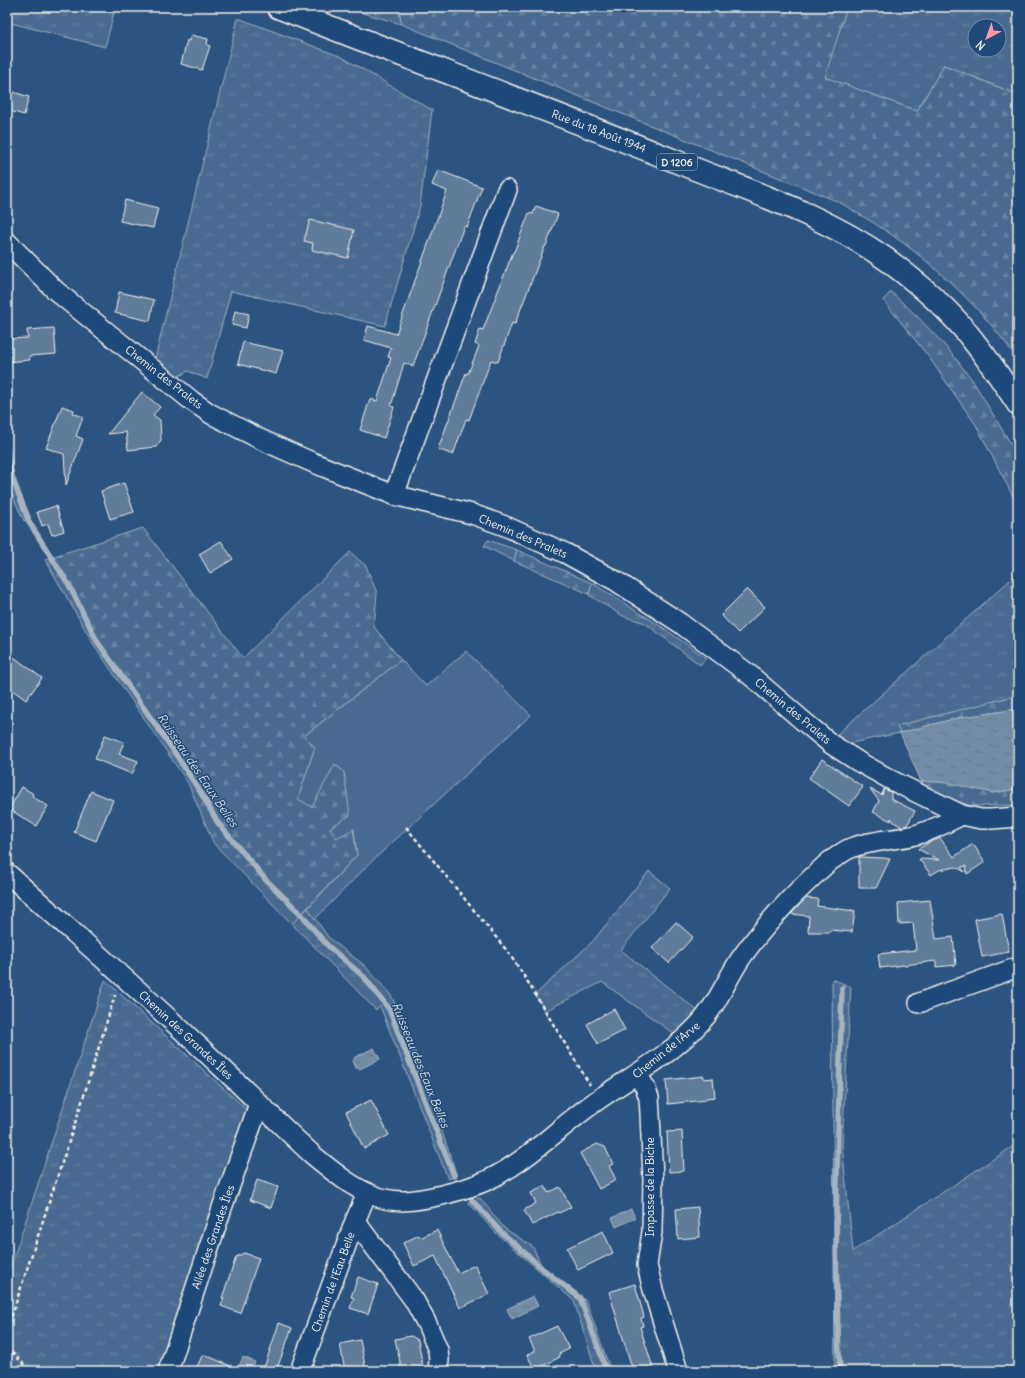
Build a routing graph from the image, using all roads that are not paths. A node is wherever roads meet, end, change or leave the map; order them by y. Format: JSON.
{"nodes":[{"id":1,"x":278,"y":7,"type":"edge"},
{"id":2,"x":507,"y":190,"type":"dead end"},
{"id":3,"x":7,"y":242,"type":"edge"},
{"id":4,"x":1018,"y":404,"type":"edge"},
{"id":5,"x":394,"y":495,"type":"junction"},
{"id":6,"x":962,"y":815,"type":"junction"},
{"id":7,"x":1018,"y":817,"type":"edge"},
{"id":8,"x":7,"y":873,"type":"edge"},
{"id":9,"x":1018,"y":967,"type":"edge"},
{"id":10,"x":919,"y":1003,"type":"dead end"},
{"id":11,"x":638,"y":1074,"type":"junction"},
{"id":12,"x":259,"y":1104,"type":"junction"},
{"id":13,"x":367,"y":1194,"type":"junction"},
{"id":14,"x":355,"y":1221,"type":"junction"},
{"id":15,"x":168,"y":1371,"type":"edge"},
{"id":16,"x":300,"y":1371,"type":"edge"},
{"id":17,"x":438,"y":1371,"type":"edge"},
{"id":18,"x":678,"y":1371,"type":"edge"}],
"edges":[{"from":1,"to":4,"type":"main road","name":"Rue du 18 Août 1944","number":"D 1206"},
{"from":2,"to":5,"type":"street"},
{"from":3,"to":5,"type":"street","name":"Chemin des Pralets"},
{"from":5,"to":6,"type":"street","name":"Chemin des Pralets"},
{"from":6,"to":7,"type":"street","name":"Chemin des Pralets"},
{"from":6,"to":11,"type":"street","name":"Chemin de l'Arve"},
{"from":8,"to":12,"type":"street","name":"Chemin des Grandes Îles"},
{"from":9,"to":10,"type":"street"},
{"from":11,"to":13,"type":"street","name":"Chemin de l'Arve"},
{"from":11,"to":18,"type":"street","name":"Impasse de la Biche"},
{"from":12,"to":13,"type":"street","name":"Chemin des Grandes Îles"},
{"from":12,"to":15,"type":"street","name":"Allée des Grandes Îles"},
{"from":13,"to":14,"type":"street","name":"Chemin de l'Eau Belle"},
{"from":14,"to":16,"type":"street","name":"Chemin de l'Eau Belle"},
{"from":14,"to":17,"type":"street"}]}
